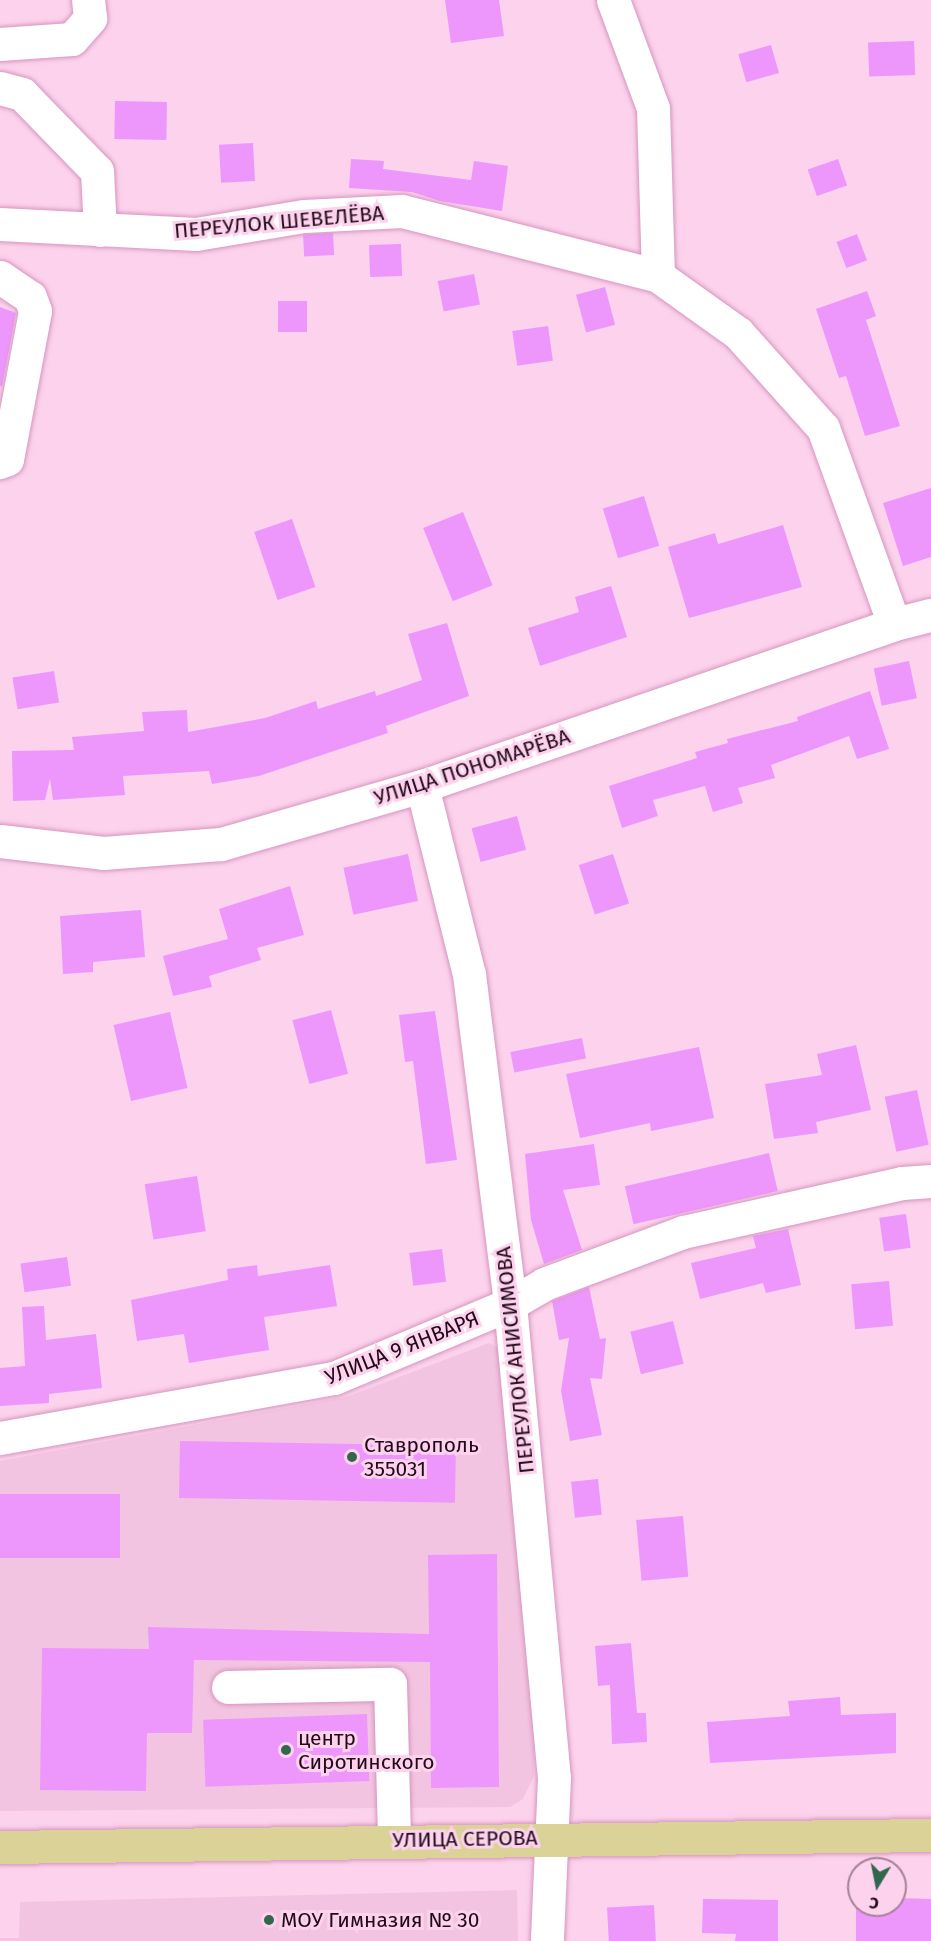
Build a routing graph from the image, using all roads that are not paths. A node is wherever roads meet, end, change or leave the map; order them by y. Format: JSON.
{"nodes":[{"id":1,"x":88,"y":0,"type":"edge"},
{"id":2,"x":613,"y":0,"type":"edge"},
{"id":3,"x":0,"y":44,"type":"edge"},
{"id":4,"x":0,"y":88,"type":"edge"},
{"id":5,"x":0,"y":224,"type":"edge"},
{"id":6,"x":100,"y":230,"type":"junction"},
{"id":7,"x":658,"y":276,"type":"junction"},
{"id":8,"x":0,"y":277,"type":"edge"},
{"id":9,"x":0,"y":462,"type":"edge"},
{"id":10,"x":931,"y":615,"type":"edge"},
{"id":11,"x":894,"y":624,"type":"junction"},
{"id":12,"x":422,"y":786,"type":"junction"},
{"id":13,"x":0,"y":841,"type":"edge"},
{"id":14,"x":931,"y":1181,"type":"edge"},
{"id":15,"x":510,"y":1304,"type":"junction"},
{"id":16,"x":0,"y":1438,"type":"edge"},
{"id":17,"x":228,"y":1687,"type":"dead end"},
{"id":18,"x":931,"y":1835,"type":"edge"},
{"id":19,"x":551,"y":1838,"type":"junction"},
{"id":20,"x":394,"y":1841,"type":"junction"},
{"id":21,"x":0,"y":1847,"type":"edge"},
{"id":22,"x":547,"y":1941,"type":"edge"}],
"edges":[{"from":1,"to":3,"type":"street"},
{"from":2,"to":7,"type":"street"},
{"from":4,"to":6,"type":"street"},
{"from":5,"to":6,"type":"street","name":"ПЕРЕУЛОК ШЕВЕЛЁВА"},
{"from":6,"to":7,"type":"street","name":"ПЕРЕУЛОК ШЕВЕЛЁВА"},
{"from":7,"to":11,"type":"street","name":"ПЕРЕУЛОК ШЕВЕЛЁВА"},
{"from":8,"to":9,"type":"street"},
{"from":10,"to":11,"type":"street","name":"УЛИЦА ПОНОМАРЁВА"},
{"from":11,"to":12,"type":"street","name":"УЛИЦА ПОНОМАРЁВА"},
{"from":12,"to":13,"type":"street","name":"УЛИЦА ПОНОМАРЁВА"},
{"from":12,"to":15,"type":"street","name":"ПЕРЕУЛОК АНИСИМОВА"},
{"from":14,"to":15,"type":"street","name":"УЛИЦА 9 ЯНВАРЯ"},
{"from":15,"to":16,"type":"street","name":"УЛИЦА 9 ЯНВАРЯ"},
{"from":15,"to":19,"type":"street","name":"ПЕРЕУЛОК АНИСИМОВА"},
{"from":17,"to":20,"type":"street"},
{"from":18,"to":19,"type":"main road","name":"УЛИЦА СЕРОВА"},
{"from":19,"to":20,"type":"main road","name":"УЛИЦА СЕРОВА"},
{"from":19,"to":22,"type":"street","name":"ПЕРЕУЛОК АНИСИМОВА"},
{"from":20,"to":21,"type":"main road","name":"УЛИЦА СЕРОВА"}]}
